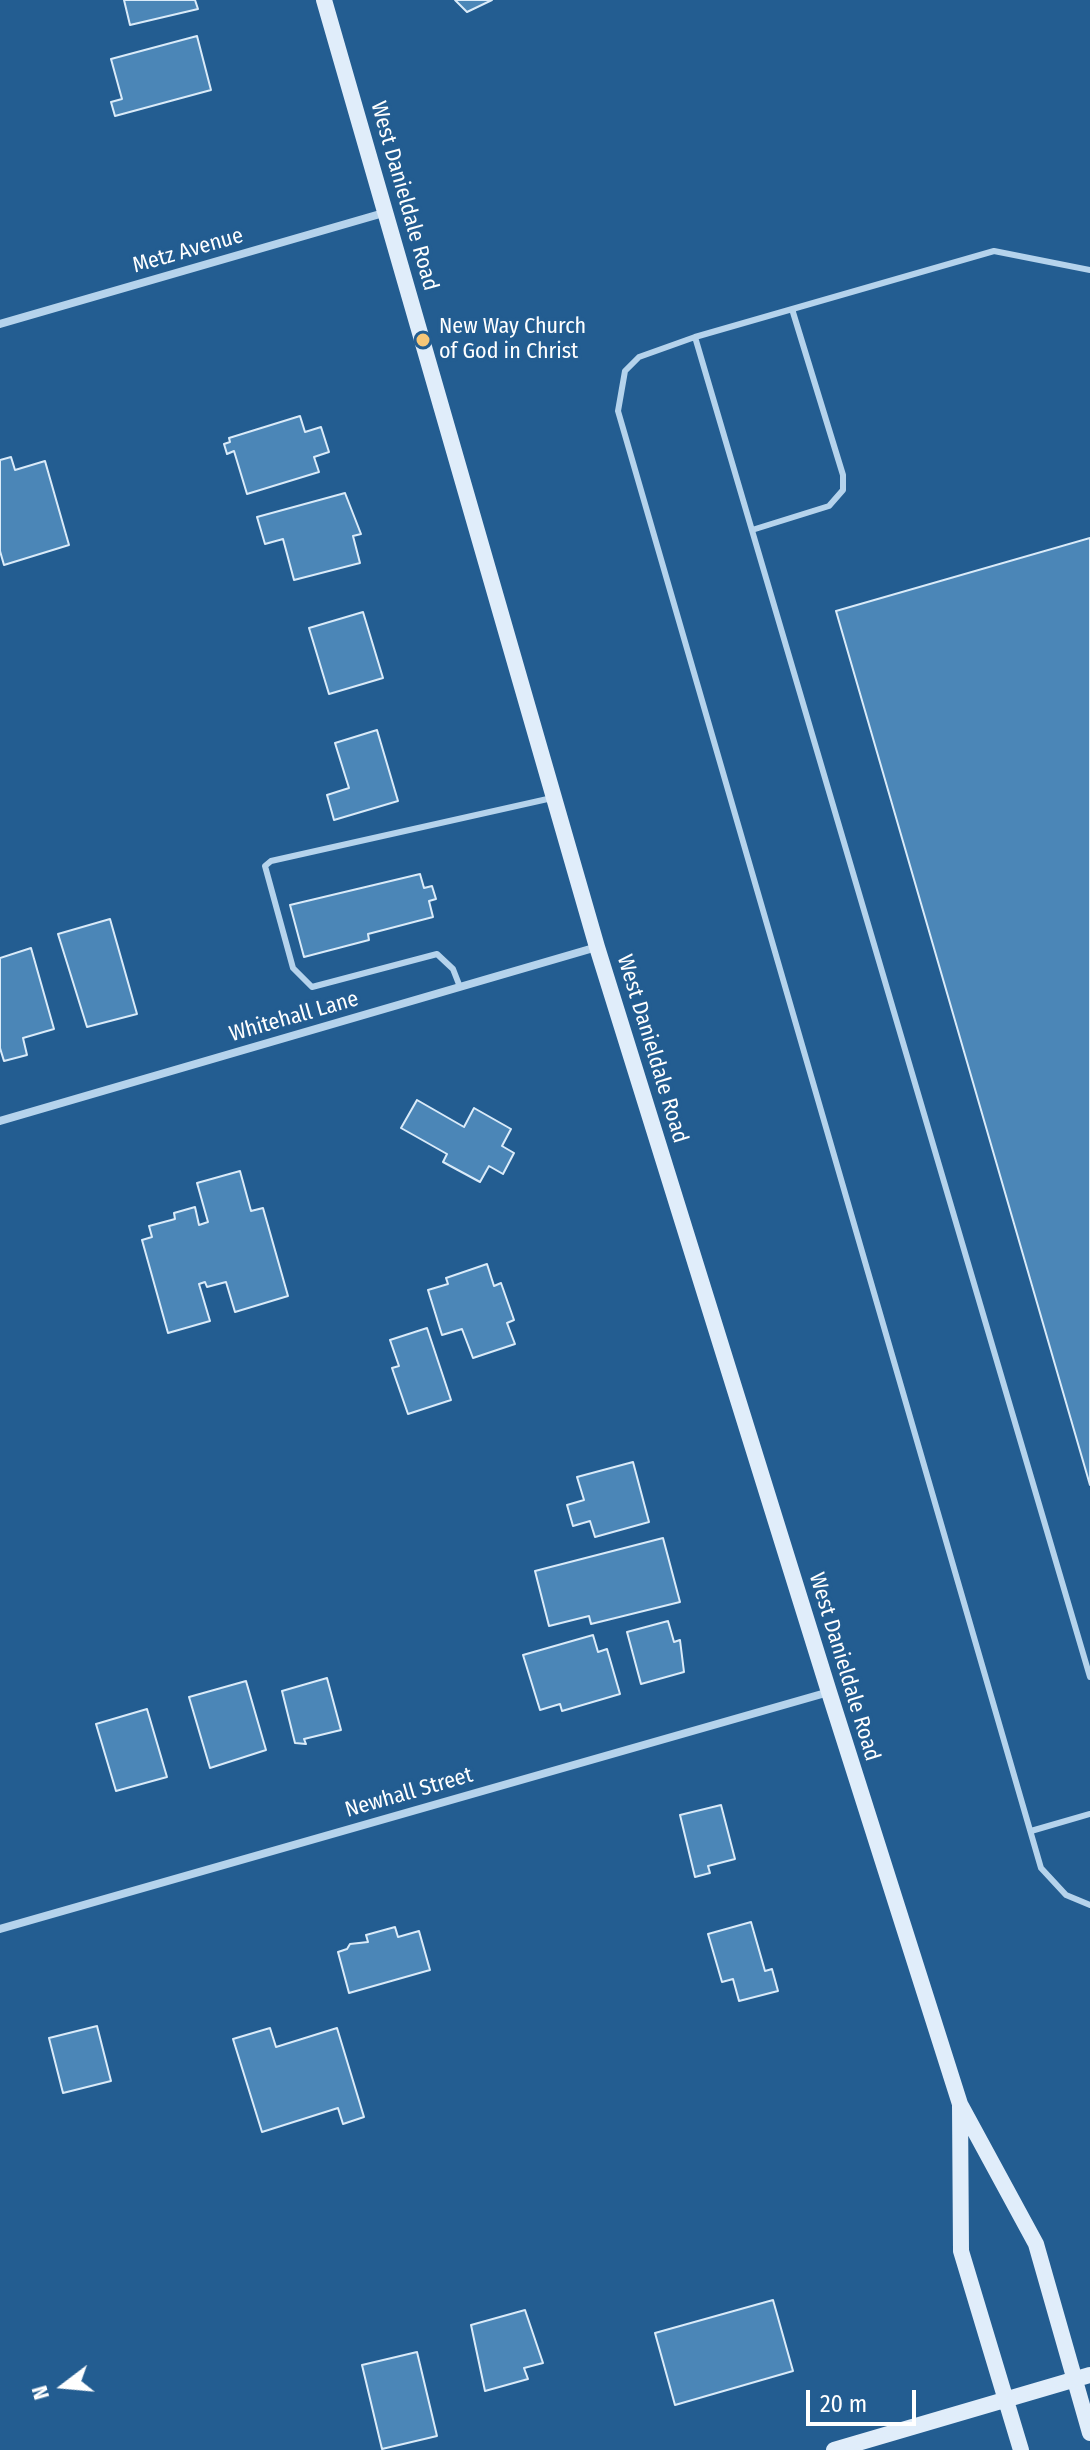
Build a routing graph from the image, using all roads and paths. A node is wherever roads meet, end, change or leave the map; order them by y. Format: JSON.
{"nodes":[{"id":1,"x":324,"y":0,"type":"edge"},
{"id":2,"x":387,"y":212,"type":"junction"},
{"id":3,"x":1090,"y":270,"type":"edge"},
{"id":4,"x":792,"y":309,"type":"junction"},
{"id":5,"x":0,"y":324,"type":"edge"},
{"id":6,"x":695,"y":337,"type":"junction"},
{"id":7,"x":752,"y":530,"type":"junction"},
{"id":8,"x":554,"y":797,"type":"junction"},
{"id":9,"x":597,"y":947,"type":"junction"},
{"id":10,"x":460,"y":987,"type":"junction"},
{"id":11,"x":0,"y":1121,"type":"edge"},
{"id":12,"x":1090,"y":1677,"type":"edge"},
{"id":13,"x":829,"y":1692,"type":"junction"},
{"id":14,"x":1090,"y":1814,"type":"edge"},
{"id":15,"x":1031,"y":1831,"type":"junction"},
{"id":16,"x":1090,"y":1905,"type":"edge"},
{"id":17,"x":0,"y":1929,"type":"edge"},
{"id":18,"x":960,"y":2104,"type":"junction"},
{"id":19,"x":1082,"y":2377,"type":"edge"},
{"id":20,"x":1008,"y":2399,"type":"junction"},
{"id":21,"x":1090,"y":2433,"type":"edge"},
{"id":22,"x":834,"y":2450,"type":"edge"},
{"id":23,"x":1021,"y":2450,"type":"edge"}],
"edges":[{"from":1,"to":2,"type":"street","name":"West Danieldale Road"},
{"from":2,"to":5,"type":"street","name":"Metz Avenue"},
{"from":2,"to":8,"type":"street","name":"West Danieldale Road"},
{"from":3,"to":4,"type":"lane"},
{"from":4,"to":6,"type":"lane"},
{"from":4,"to":7,"type":"lane"},
{"from":6,"to":7,"type":"lane"},
{"from":6,"to":15,"type":"lane"},
{"from":7,"to":12,"type":"lane"},
{"from":8,"to":9,"type":"street","name":"West Danieldale Road"},
{"from":8,"to":10,"type":"lane"},
{"from":9,"to":10,"type":"street","name":"Whitehall Lane"},
{"from":9,"to":13,"type":"street","name":"West Danieldale Road"},
{"from":10,"to":11,"type":"street","name":"Whitehall Lane"},
{"from":13,"to":17,"type":"street","name":"Newhall Street"},
{"from":13,"to":18,"type":"street","name":"West Danieldale Road"},
{"from":14,"to":15,"type":"lane"},
{"from":15,"to":16,"type":"lane"},
{"from":18,"to":19,"type":"street","name":"West Danieldale Road"},
{"from":18,"to":20,"type":"street","name":"West Danieldale Road"},
{"from":19,"to":20,"type":"street"},
{"from":19,"to":21,"type":"street","name":"West Danieldale Road"},
{"from":20,"to":22,"type":"street"},
{"from":20,"to":23,"type":"street","name":"West Danieldale Road"}]}
